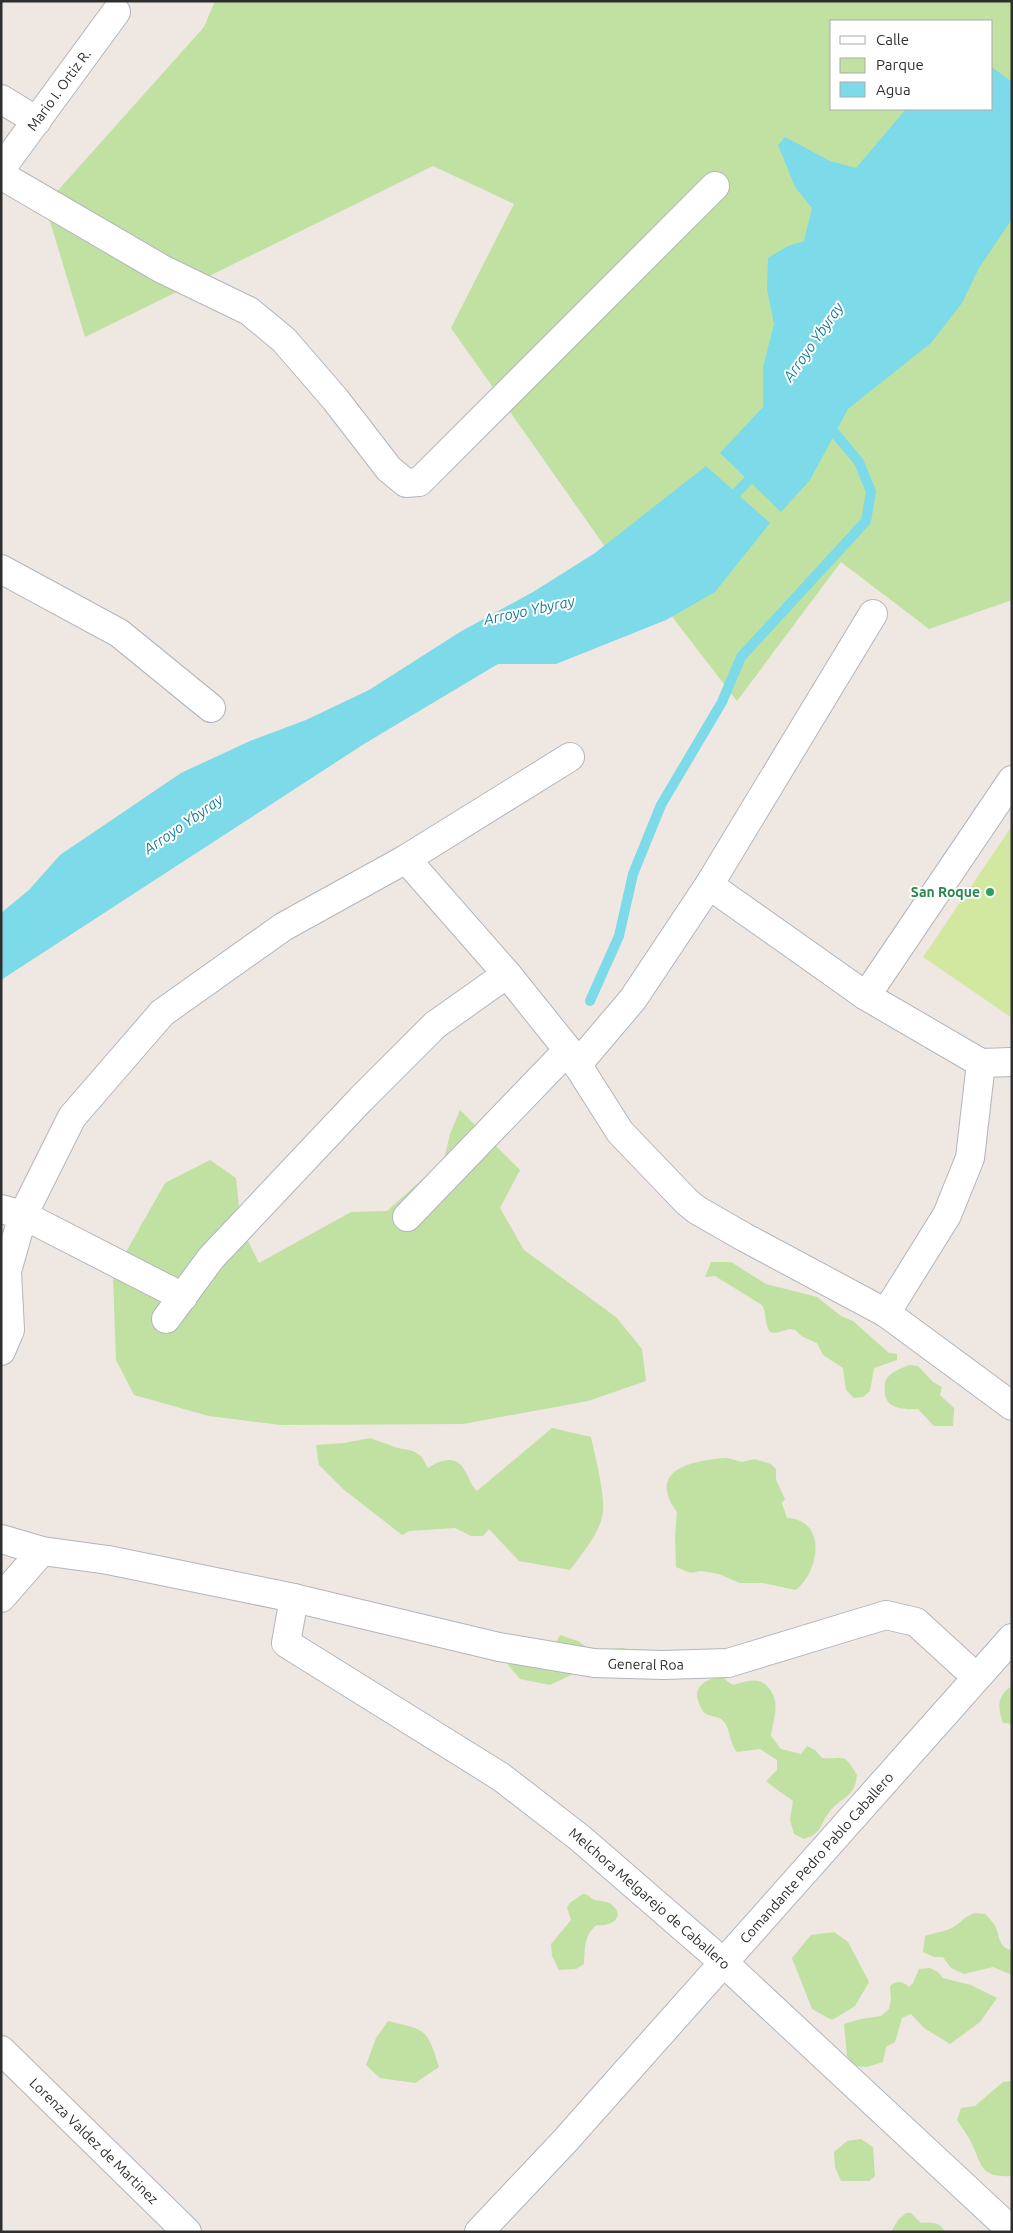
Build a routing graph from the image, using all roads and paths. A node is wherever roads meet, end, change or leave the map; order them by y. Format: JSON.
{"nodes":[{"id":1,"x":116,"y":12,"type":"dead end"},
{"id":2,"x":1,"y":100,"type":"edge"},
{"id":3,"x":36,"y":121,"type":"junction"},
{"id":4,"x":1,"y":169,"type":"edge"},
{"id":5,"x":1,"y":175,"type":"edge"},
{"id":6,"x":715,"y":186,"type":"dead end"},
{"id":7,"x":1,"y":569,"type":"edge"},
{"id":8,"x":873,"y":614,"type":"dead end"},
{"id":9,"x":211,"y":708,"type":"dead end"},
{"id":10,"x":570,"y":757,"type":"dead end"},
{"id":11,"x":1012,"y":780,"type":"edge"},
{"id":12,"x":406,"y":859,"type":"junction"},
{"id":13,"x":709,"y":886,"type":"junction"},
{"id":14,"x":507,"y":974,"type":"junction"},
{"id":15,"x":866,"y":996,"type":"junction"},
{"id":16,"x":573,"y":1058,"type":"junction"},
{"id":17,"x":1012,"y":1062,"type":"edge"},
{"id":18,"x":981,"y":1063,"type":"junction"},
{"id":19,"x":12,"y":1212,"type":"edge"},
{"id":20,"x":407,"y":1217,"type":"dead end"},
{"id":21,"x":182,"y":1297,"type":"junction"},
{"id":22,"x":886,"y":1313,"type":"junction"},
{"id":23,"x":166,"y":1318,"type":"dead end"},
{"id":24,"x":1,"y":1351,"type":"edge"},
{"id":25,"x":1012,"y":1406,"type":"edge"},
{"id":26,"x":1,"y":1539,"type":"edge"},
{"id":27,"x":42,"y":1551,"type":"junction"},
{"id":28,"x":1,"y":1598,"type":"edge"},
{"id":29,"x":294,"y":1598,"type":"junction"},
{"id":30,"x":1012,"y":1638,"type":"edge"},
{"id":31,"x":976,"y":1677,"type":"junction"},
{"id":32,"x":723,"y":1962,"type":"junction"},
{"id":33,"x":1,"y":2050,"type":"edge"},
{"id":34,"x":1012,"y":2231,"type":"edge"},
{"id":35,"x":187,"y":2232,"type":"edge"},
{"id":36,"x":479,"y":2232,"type":"edge"}],
"edges":[{"from":1,"to":3,"type":"street","name":"Mario I. Ortiz R."},
{"from":2,"to":3,"type":"street"},
{"from":3,"to":4,"type":"street","name":"Mario I. Ortiz R."},
{"from":5,"to":6,"type":"street"},
{"from":7,"to":9,"type":"street"},
{"from":8,"to":13,"type":"street"},
{"from":10,"to":12,"type":"street"},
{"from":11,"to":15,"type":"street"},
{"from":12,"to":14,"type":"street"},
{"from":12,"to":19,"type":"street"},
{"from":13,"to":15,"type":"street"},
{"from":13,"to":16,"type":"street"},
{"from":14,"to":16,"type":"street"},
{"from":14,"to":21,"type":"street"},
{"from":15,"to":18,"type":"street"},
{"from":16,"to":20,"type":"street"},
{"from":16,"to":22,"type":"street"},
{"from":17,"to":18,"type":"street"},
{"from":18,"to":22,"type":"street"},
{"from":19,"to":21,"type":"street"},
{"from":19,"to":24,"type":"street"},
{"from":21,"to":23,"type":"street"},
{"from":22,"to":25,"type":"street"},
{"from":26,"to":27,"type":"street","name":"General Roa"},
{"from":27,"to":28,"type":"street"},
{"from":27,"to":29,"type":"street","name":"General Roa"},
{"from":29,"to":31,"type":"street","name":"General Roa"},
{"from":29,"to":32,"type":"street","name":"Melchora Melgarejo de Caballero"},
{"from":30,"to":31,"type":"street","name":"Comandante Pedro Pablo Caballero"},
{"from":31,"to":32,"type":"street","name":"Comandante Pedro Pablo Caballero"},
{"from":32,"to":34,"type":"street","name":"Melchora Melgarejo de Caballero"},
{"from":32,"to":36,"type":"street","name":"Comandante Pedro Pablo Caballero"},
{"from":33,"to":35,"type":"street","name":"Lorenza Valdez de Martinez"}]}
